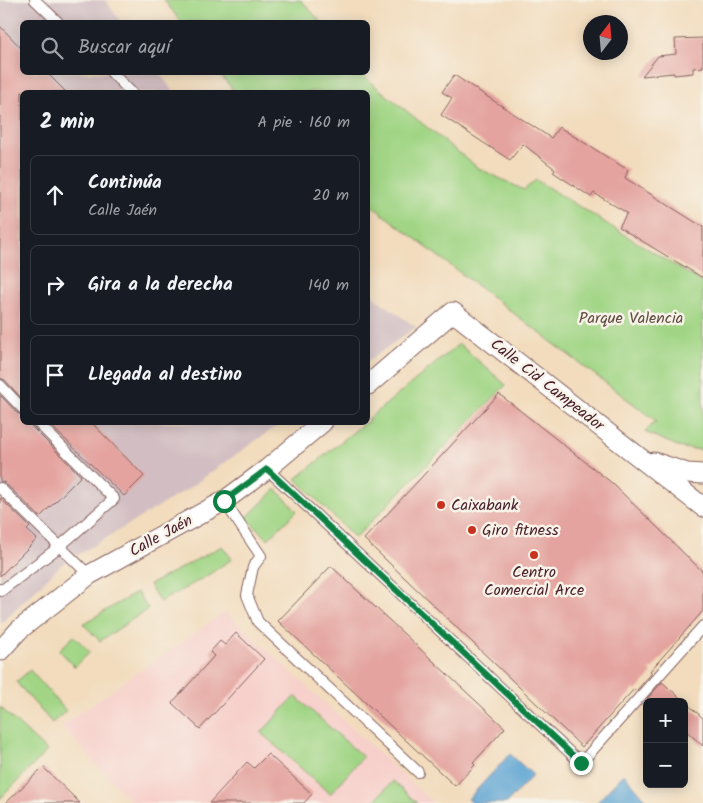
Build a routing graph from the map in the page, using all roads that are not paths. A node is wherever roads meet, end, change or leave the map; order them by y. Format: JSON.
{"nodes":[{"id":1,"x":35,"y":0,"type":"edge"},
{"id":2,"x":56,"y":20,"type":"edge"},
{"id":3,"x":114,"y":75,"type":"edge"},
{"id":4,"x":130,"y":90,"type":"edge"},
{"id":5,"x":370,"y":383,"type":"edge"},
{"id":6,"x":0,"y":385,"type":"edge"},
{"id":7,"x":20,"y":406,"type":"edge"},
{"id":8,"x":40,"y":425,"type":"edge"},
{"id":9,"x":318,"y":425,"type":"edge"},
{"id":10,"x":642,"y":458,"type":"junction"},
{"id":11,"x":267,"y":469,"type":"junction"},
{"id":12,"x":703,"y":474,"type":"edge"},
{"id":13,"x":0,"y":488,"type":"edge"},
{"id":14,"x":224,"y":501,"type":"junction"},
{"id":15,"x":703,"y":507,"type":"edge"},
{"id":16,"x":59,"y":547,"type":"junction"},
{"id":17,"x":89,"y":576,"type":"junction"},
{"id":18,"x":0,"y":589,"type":"edge"},
{"id":19,"x":703,"y":626,"type":"edge"},
{"id":20,"x":0,"y":651,"type":"edge"},
{"id":21,"x":418,"y":772,"type":"dead end"}],
"edges":[{"from":1,"to":2,"type":"lane"},
{"from":3,"to":4,"type":"lane"},
{"from":5,"to":10,"type":"street","name":"Calle Cid Campeador"},
{"from":6,"to":7,"type":"lane"},
{"from":8,"to":16,"type":"lane"},
{"from":9,"to":11,"type":"street","name":"Calle Jaén"},
{"from":10,"to":12,"type":"street"},
{"from":10,"to":15,"type":"street","name":"Calle Cid Campeador"},
{"from":11,"to":14,"type":"street","name":"Calle Jaén"},
{"from":11,"to":19,"type":"lane"},
{"from":13,"to":16,"type":"lane"},
{"from":14,"to":17,"type":"street","name":"Calle Jaén"},
{"from":14,"to":21,"type":"lane"},
{"from":16,"to":17,"type":"lane"},
{"from":16,"to":18,"type":"lane"},
{"from":17,"to":20,"type":"street","name":"Calle Jaén"}]}
